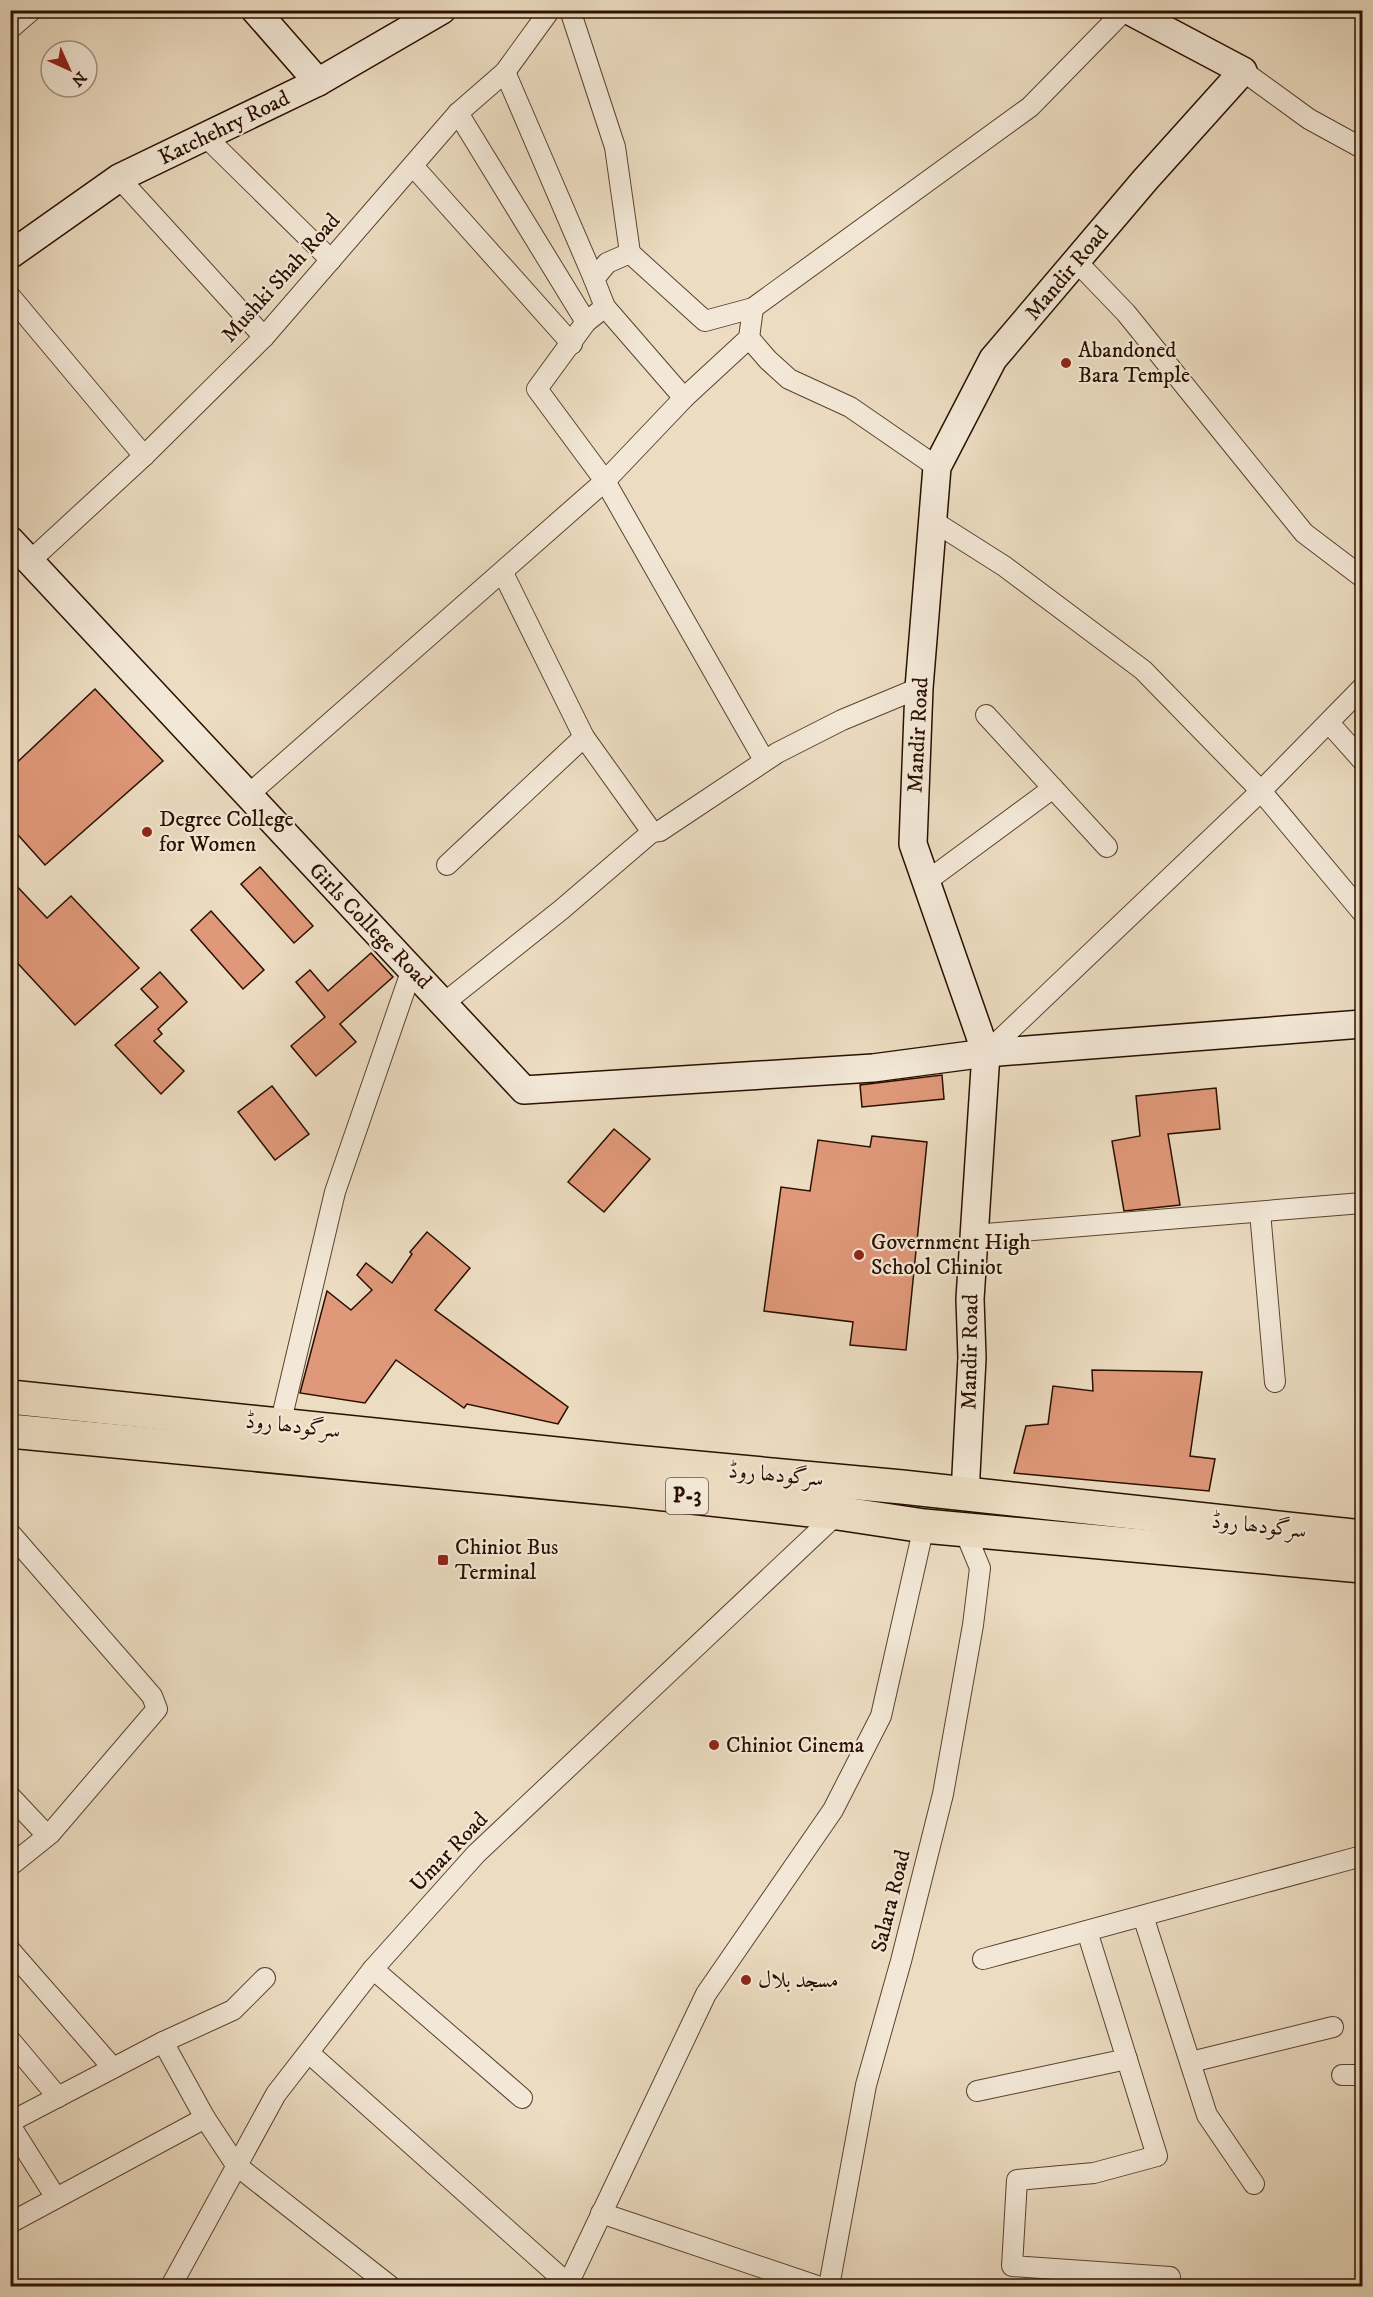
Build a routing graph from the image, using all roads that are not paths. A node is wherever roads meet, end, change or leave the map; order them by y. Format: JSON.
{"nodes":[{"id":1,"x":32,"y":10,"type":"edge"},
{"id":2,"x":255,"y":10,"type":"edge"},
{"id":3,"x":442,"y":10,"type":"edge"},
{"id":4,"x":550,"y":10,"type":"edge"},
{"id":5,"x":570,"y":10,"type":"edge"},
{"id":6,"x":1126,"y":10,"type":"edge"},
{"id":7,"x":10,"y":29,"type":"edge"},
{"id":8,"x":1243,"y":71,"type":"junction"},
{"id":9,"x":505,"y":72,"type":"junction"},
{"id":10,"x":318,"y":82,"type":"junction"},
{"id":11,"x":459,"y":113,"type":"junction"},
{"id":12,"x":205,"y":136,"type":"junction"},
{"id":13,"x":1362,"y":148,"type":"edge"},
{"id":14,"x":413,"y":166,"type":"junction"},
{"id":15,"x":119,"y":178,"type":"junction"},
{"id":16,"x":630,"y":253,"type":"junction"},
{"id":17,"x":10,"y":255,"type":"edge"},
{"id":18,"x":331,"y":260,"type":"junction"},
{"id":19,"x":1076,"y":261,"type":"junction"},
{"id":20,"x":594,"y":279,"type":"junction"},
{"id":21,"x":10,"y":296,"type":"edge"},
{"id":22,"x":604,"y":307,"type":"junction"},
{"id":23,"x":753,"y":308,"type":"junction"},
{"id":24,"x":586,"y":322,"type":"junction"},
{"id":25,"x":264,"y":337,"type":"junction"},
{"id":26,"x":749,"y":338,"type":"junction"},
{"id":27,"x":572,"y":344,"type":"junction"},
{"id":28,"x":684,"y":398,"type":"junction"},
{"id":29,"x":144,"y":456,"type":"junction"},
{"id":30,"x":937,"y":467,"type":"junction"},
{"id":31,"x":605,"y":481,"type":"junction"},
{"id":32,"x":933,"y":521,"type":"junction"},
{"id":33,"x":10,"y":540,"type":"edge"},
{"id":34,"x":30,"y":561,"type":"junction"},
{"id":35,"x":503,"y":573,"type":"junction"},
{"id":36,"x":1362,"y":576,"type":"edge"},
{"id":37,"x":920,"y":688,"type":"junction"},
{"id":38,"x":1362,"y":688,"type":"edge"},
{"id":39,"x":986,"y":715,"type":"dead end"},
{"id":40,"x":1329,"y":723,"type":"junction"},
{"id":41,"x":584,"y":737,"type":"junction"},
{"id":42,"x":764,"y":760,"type":"junction"},
{"id":43,"x":1362,"y":760,"type":"edge"},
{"id":44,"x":1053,"y":788,"type":"junction"},
{"id":45,"x":1261,"y":791,"type":"junction"},
{"id":46,"x":248,"y":795,"type":"junction"},
{"id":47,"x":652,"y":832,"type":"junction"},
{"id":48,"x":1107,"y":847,"type":"dead end"},
{"id":49,"x":447,"y":865,"type":"dead end"},
{"id":50,"x":927,"y":882,"type":"junction"},
{"id":51,"x":1362,"y":912,"type":"edge"},
{"id":52,"x":412,"y":969,"type":"junction"},
{"id":53,"x":444,"y":1003,"type":"junction"},
{"id":54,"x":1362,"y":1024,"type":"edge"},
{"id":55,"x":986,"y":1053,"type":"junction"},
{"id":56,"x":1362,"y":1203,"type":"edge"},
{"id":57,"x":1260,"y":1212,"type":"junction"},
{"id":58,"x":974,"y":1235,"type":"junction"},
{"id":59,"x":1275,"y":1382,"type":"dead end"},
{"id":60,"x":10,"y":1396,"type":"edge"},
{"id":61,"x":280,"y":1425,"type":"junction"},
{"id":62,"x":10,"y":1431,"type":"edge"},
{"id":63,"x":415,"y":1454,"type":"junction"},
{"id":64,"x":630,"y":1476,"type":"junction"},
{"id":65,"x":965,"y":1494,"type":"junction"},
{"id":66,"x":838,"y":1513,"type":"junction"},
{"id":67,"x":924,"y":1526,"type":"junction"},
{"id":68,"x":963,"y":1527,"type":"junction"},
{"id":69,"x":10,"y":1533,"type":"edge"},
{"id":70,"x":1357,"y":1551,"type":"edge"},
{"id":71,"x":10,"y":1796,"type":"edge"},
{"id":72,"x":42,"y":1830,"type":"dead end"},
{"id":73,"x":1362,"y":1856,"type":"edge"},
{"id":74,"x":10,"y":1866,"type":"edge"},
{"id":75,"x":1143,"y":1916,"type":"junction"},
{"id":76,"x":1087,"y":1931,"type":"junction"},
{"id":77,"x":10,"y":1950,"type":"edge"},
{"id":78,"x":983,"y":1959,"type":"dead end"},
{"id":79,"x":373,"y":1969,"type":"junction"},
{"id":80,"x":265,"y":1978,"type":"dead end"},
{"id":81,"x":1333,"y":2027,"type":"dead end"},
{"id":82,"x":10,"y":2040,"type":"edge"},
{"id":83,"x":163,"y":2042,"type":"junction"},
{"id":84,"x":309,"y":2053,"type":"junction"},
{"id":85,"x":1127,"y":2059,"type":"junction"},
{"id":86,"x":1191,"y":2062,"type":"junction"},
{"id":87,"x":112,"y":2068,"type":"junction"},
{"id":88,"x":1362,"y":2074,"type":"edge"},
{"id":89,"x":1342,"y":2075,"type":"dead end"},
{"id":90,"x":977,"y":2091,"type":"dead end"},
{"id":91,"x":58,"y":2097,"type":"junction"},
{"id":92,"x":522,"y":2098,"type":"dead end"},
{"id":93,"x":205,"y":2118,"type":"junction"},
{"id":94,"x":10,"y":2124,"type":"edge"},
{"id":95,"x":236,"y":2165,"type":"junction"},
{"id":96,"x":1254,"y":2184,"type":"dead end"},
{"id":97,"x":56,"y":2198,"type":"junction"},
{"id":98,"x":600,"y":2212,"type":"junction"},
{"id":99,"x":10,"y":2223,"type":"edge"},
{"id":100,"x":1170,"y":2277,"type":"dead end"},
{"id":101,"x":171,"y":2286,"type":"edge"},
{"id":102,"x":390,"y":2286,"type":"edge"},
{"id":103,"x":817,"y":2286,"type":"edge"},
{"id":104,"x":829,"y":2286,"type":"edge"}],
"edges":[{"from":1,"to":7,"type":"street"},
{"from":2,"to":10,"type":"street"},
{"from":3,"to":10,"type":"street","name":"Katchehry Road"},
{"from":4,"to":9,"type":"street","name":"Mushki Shah Road"},
{"from":5,"to":16,"type":"street"},
{"from":6,"to":8,"type":"street"},
{"from":6,"to":23,"type":"street"},
{"from":8,"to":13,"type":"street"},
{"from":8,"to":19,"type":"street","name":"Mandir Road"},
{"from":9,"to":11,"type":"street","name":"Mushki Shah Road"},
{"from":9,"to":20,"type":"street"},
{"from":10,"to":12,"type":"street","name":"Katchehry Road"},
{"from":11,"to":14,"type":"street","name":"Mushki Shah Road"},
{"from":11,"to":24,"type":"street"},
{"from":12,"to":15,"type":"street","name":"Katchehry Road"},
{"from":12,"to":18,"type":"street"},
{"from":14,"to":18,"type":"street","name":"Mushki Shah Road"},
{"from":14,"to":27,"type":"street"},
{"from":15,"to":17,"type":"street","name":"Katchehry Road"},
{"from":15,"to":25,"type":"street"},
{"from":16,"to":20,"type":"street"},
{"from":16,"to":23,"type":"street"},
{"from":18,"to":25,"type":"street","name":"Mushki Shah Road"},
{"from":19,"to":30,"type":"street","name":"Mandir Road"},
{"from":19,"to":36,"type":"street"},
{"from":20,"to":22,"type":"street"},
{"from":21,"to":29,"type":"street"},
{"from":22,"to":24,"type":"street"},
{"from":22,"to":28,"type":"street"},
{"from":23,"to":26,"type":"street"},
{"from":24,"to":27,"type":"street"},
{"from":25,"to":29,"type":"street","name":"Mushki Shah Road"},
{"from":26,"to":28,"type":"street"},
{"from":26,"to":30,"type":"street"},
{"from":27,"to":31,"type":"street"},
{"from":28,"to":31,"type":"street"},
{"from":29,"to":34,"type":"street","name":"Mushki Shah Road"},
{"from":30,"to":32,"type":"street","name":"Mandir Road"},
{"from":31,"to":35,"type":"street"},
{"from":31,"to":42,"type":"street"},
{"from":32,"to":37,"type":"street","name":"Mandir Road"},
{"from":32,"to":45,"type":"street"},
{"from":33,"to":34,"type":"street","name":"Girls College Road"},
{"from":34,"to":46,"type":"street","name":"Girls College Road"},
{"from":35,"to":41,"type":"street"},
{"from":35,"to":46,"type":"street"},
{"from":37,"to":42,"type":"street"},
{"from":37,"to":50,"type":"street","name":"Mandir Road"},
{"from":38,"to":40,"type":"street"},
{"from":39,"to":44,"type":"street"},
{"from":40,"to":43,"type":"street"},
{"from":40,"to":45,"type":"street"},
{"from":41,"to":47,"type":"street"},
{"from":41,"to":49,"type":"street"},
{"from":42,"to":47,"type":"street"},
{"from":44,"to":48,"type":"street"},
{"from":44,"to":50,"type":"street"},
{"from":45,"to":51,"type":"street"},
{"from":45,"to":55,"type":"street"},
{"from":46,"to":52,"type":"street","name":"Girls College Road"},
{"from":47,"to":53,"type":"street"},
{"from":50,"to":55,"type":"street","name":"Mandir Road"},
{"from":52,"to":53,"type":"street","name":"Girls College Road"},
{"from":52,"to":61,"type":"street"},
{"from":53,"to":55,"type":"street","name":"Girls College Road"},
{"from":54,"to":55,"type":"street"},
{"from":55,"to":58,"type":"street","name":"Mandir Road"},
{"from":56,"to":57,"type":"street"},
{"from":57,"to":58,"type":"street"},
{"from":57,"to":59,"type":"street"},
{"from":58,"to":65,"type":"street","name":"Mandir Road"},
{"from":60,"to":61,"type":"highway","name":"سرگودھا روڈ","number":"P-3"},
{"from":61,"to":63,"type":"highway","name":"سرگودھا روڈ","number":"P-3"},
{"from":62,"to":63,"type":"highway","name":"سرگودھا روڈ","number":"P-3"},
{"from":63,"to":64,"type":"highway","name":"سرگودھا روڈ","number":"P-3"},
{"from":64,"to":65,"type":"highway","name":"سرگودھا روڈ","number":"P-3"},
{"from":64,"to":66,"type":"highway","name":"سرگودھا روڈ","number":"P-3"},
{"from":65,"to":70,"type":"highway","name":"سرگودھا روڈ","number":"P-3"},
{"from":66,"to":67,"type":"highway","name":"سرگودھا روڈ","number":"P-3"},
{"from":66,"to":79,"type":"street","name":"Umar Road"},
{"from":67,"to":68,"type":"highway","name":"سرگودھا روڈ","number":"P-3"},
{"from":67,"to":98,"type":"street"},
{"from":68,"to":70,"type":"highway","name":"سرگودھا روڈ","number":"P-3"},
{"from":68,"to":104,"type":"street","name":"Salara Road"},
{"from":69,"to":74,"type":"street"},
{"from":71,"to":72,"type":"street"},
{"from":73,"to":75,"type":"street"},
{"from":75,"to":76,"type":"street"},
{"from":75,"to":86,"type":"street"},
{"from":76,"to":78,"type":"street"},
{"from":76,"to":85,"type":"street"},
{"from":77,"to":87,"type":"street"},
{"from":79,"to":84,"type":"street","name":"Umar Road"},
{"from":79,"to":92,"type":"street"},
{"from":80,"to":83,"type":"street"},
{"from":81,"to":86,"type":"street"},
{"from":82,"to":91,"type":"street"},
{"from":83,"to":87,"type":"street"},
{"from":83,"to":93,"type":"street"},
{"from":84,"to":95,"type":"street","name":"Umar Road"},
{"from":84,"to":98,"type":"street"},
{"from":85,"to":90,"type":"street"},
{"from":85,"to":100,"type":"street"},
{"from":86,"to":96,"type":"street"},
{"from":87,"to":91,"type":"street"},
{"from":88,"to":89,"type":"street"},
{"from":91,"to":94,"type":"street"},
{"from":93,"to":95,"type":"street"},
{"from":93,"to":97,"type":"street"},
{"from":94,"to":97,"type":"street"},
{"from":95,"to":101,"type":"street","name":"Umar Road"},
{"from":95,"to":102,"type":"street"},
{"from":97,"to":99,"type":"street"},
{"from":98,"to":103,"type":"street"}]}
